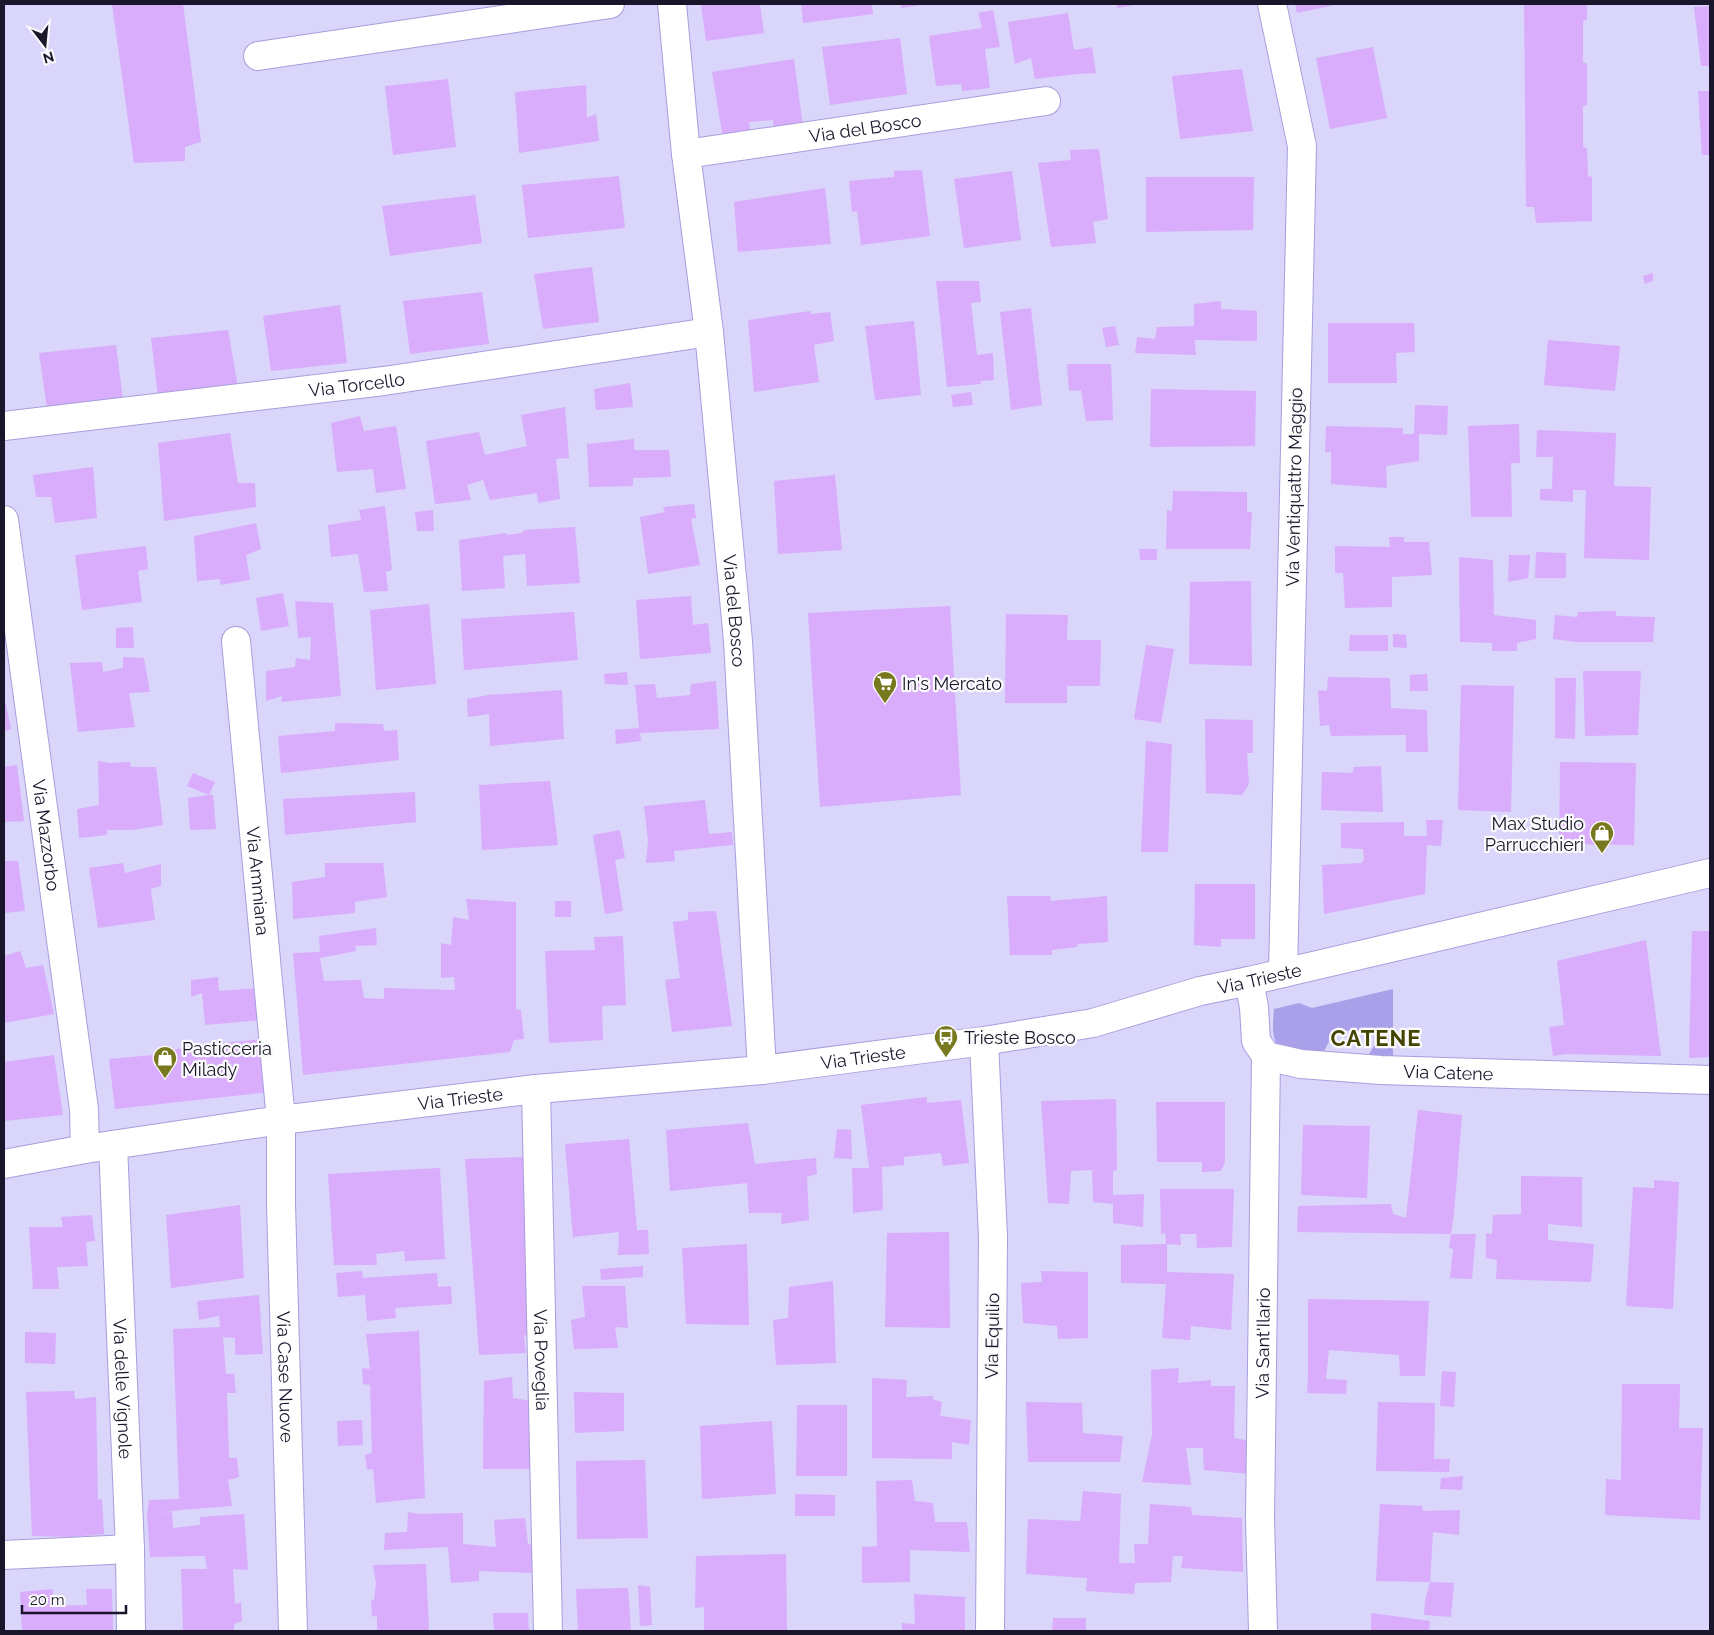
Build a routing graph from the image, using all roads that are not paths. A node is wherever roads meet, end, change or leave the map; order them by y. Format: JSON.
{"nodes":[{"id":1,"x":610,"y":4,"type":"edge"},
{"id":2,"x":672,"y":4,"type":"edge"},
{"id":3,"x":1272,"y":4,"type":"edge"},
{"id":4,"x":258,"y":56,"type":"dead end"},
{"id":5,"x":1046,"y":101,"type":"dead end"},
{"id":6,"x":686,"y":154,"type":"junction"},
{"id":7,"x":709,"y":332,"type":"junction"},
{"id":8,"x":4,"y":426,"type":"edge"},
{"id":9,"x":4,"y":520,"type":"edge"},
{"id":10,"x":236,"y":641,"type":"dead end"},
{"id":11,"x":1710,"y":873,"type":"edge"},
{"id":12,"x":1283,"y":973,"type":"junction"},
{"id":13,"x":1249,"y":981,"type":"junction"},
{"id":14,"x":984,"y":1041,"type":"junction"},
{"id":15,"x":1266,"y":1056,"type":"junction"},
{"id":16,"x":762,"y":1070,"type":"junction"},
{"id":17,"x":1710,"y":1080,"type":"edge"},
{"id":18,"x":536,"y":1089,"type":"junction"},
{"id":19,"x":282,"y":1120,"type":"junction"},
{"id":20,"x":113,"y":1145,"type":"junction"},
{"id":21,"x":85,"y":1149,"type":"junction"},
{"id":22,"x":4,"y":1164,"type":"edge"},
{"id":23,"x":130,"y":1549,"type":"junction"},
{"id":24,"x":4,"y":1555,"type":"edge"},
{"id":25,"x":131,"y":1631,"type":"edge"},
{"id":26,"x":293,"y":1631,"type":"edge"},
{"id":27,"x":548,"y":1631,"type":"edge"},
{"id":28,"x":990,"y":1631,"type":"edge"},
{"id":29,"x":1263,"y":1631,"type":"edge"}],
"edges":[{"from":1,"to":4,"type":"street"},
{"from":2,"to":6,"type":"street","name":"Via del Bosco"},
{"from":3,"to":12,"type":"street","name":"Via Ventiquattro Maggio"},
{"from":5,"to":6,"type":"street","name":"Via del Bosco"},
{"from":6,"to":7,"type":"street","name":"Via del Bosco"},
{"from":7,"to":8,"type":"street","name":"Via Torcello"},
{"from":7,"to":16,"type":"street","name":"Via del Bosco"},
{"from":9,"to":21,"type":"street","name":"Via Mazzorbo"},
{"from":10,"to":19,"type":"street","name":"Via Ammiana"},
{"from":11,"to":12,"type":"street","name":"Via Trieste"},
{"from":12,"to":13,"type":"street","name":"Via Trieste"},
{"from":13,"to":14,"type":"street","name":"Via Trieste"},
{"from":13,"to":15,"type":"street"},
{"from":14,"to":16,"type":"street","name":"Via Trieste"},
{"from":14,"to":28,"type":"street","name":"Via Equilio"},
{"from":15,"to":17,"type":"street","name":"Via Catene"},
{"from":15,"to":29,"type":"street","name":"Via Sant'Ilario"},
{"from":16,"to":18,"type":"street","name":"Via Trieste"},
{"from":18,"to":19,"type":"street","name":"Via Trieste"},
{"from":18,"to":27,"type":"street","name":"Via Poveglia"},
{"from":19,"to":20,"type":"street","name":"Via Trieste"},
{"from":19,"to":26,"type":"street","name":"Via Case Nuove"},
{"from":20,"to":21,"type":"street","name":"Via Trieste"},
{"from":20,"to":23,"type":"street","name":"Via delle Vignole"},
{"from":21,"to":22,"type":"street","name":"Via Trieste"},
{"from":23,"to":24,"type":"street"},
{"from":23,"to":25,"type":"street","name":"Via delle Vignole"}]}
